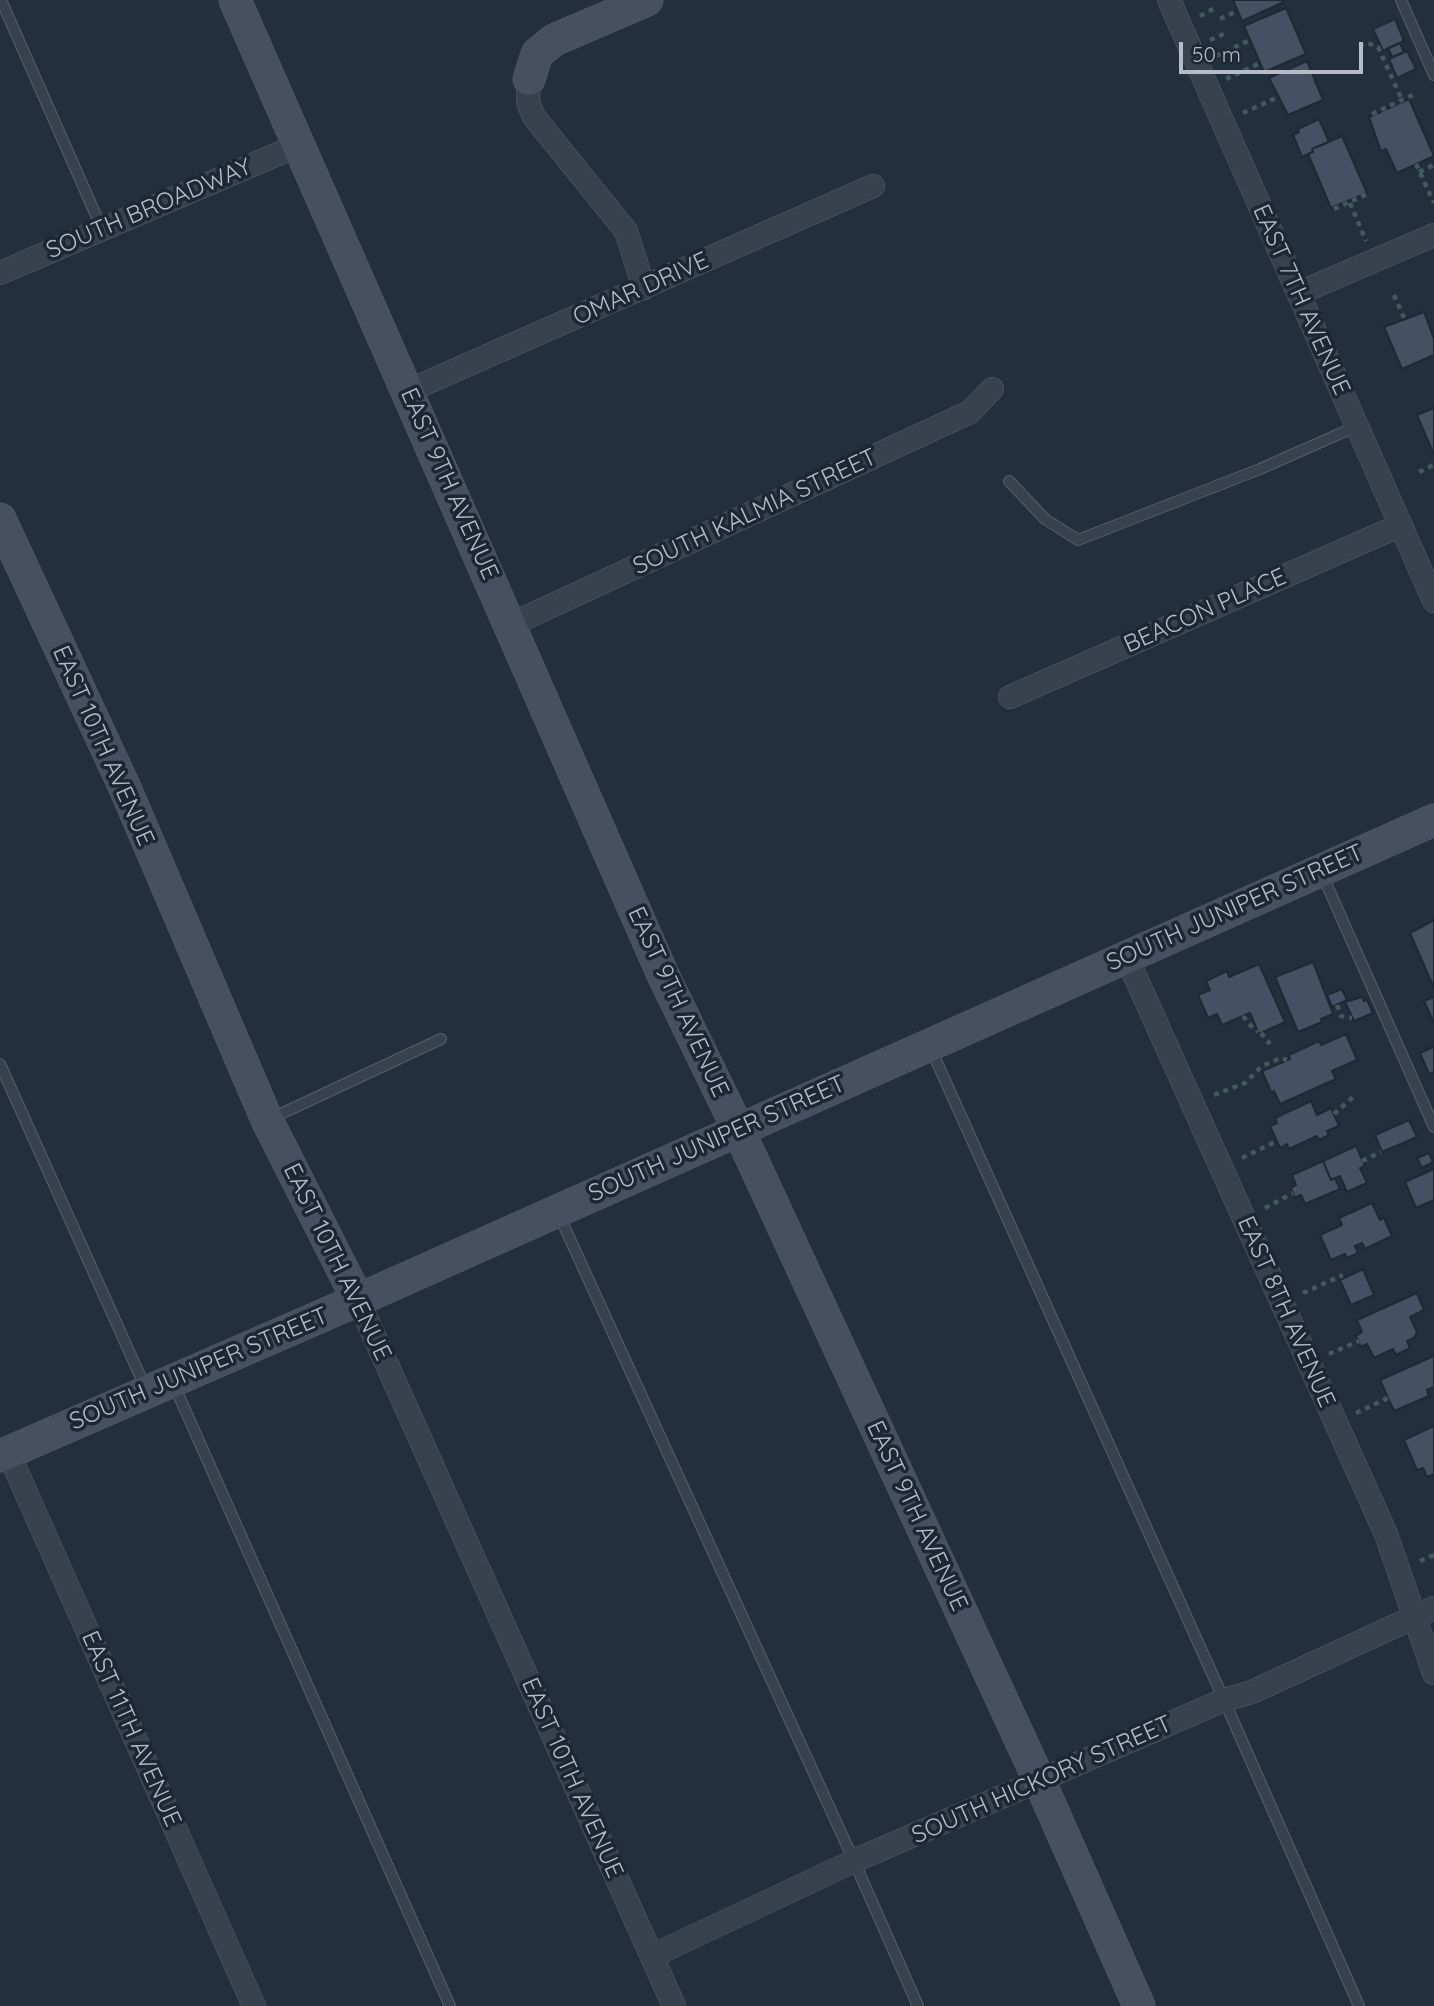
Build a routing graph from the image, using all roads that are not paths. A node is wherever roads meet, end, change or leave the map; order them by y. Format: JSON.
{"nodes":[{"id":1,"x":1,"y":0,"type":"edge"},
{"id":2,"x":235,"y":0,"type":"edge"},
{"id":3,"x":647,"y":0,"type":"edge"},
{"id":4,"x":1169,"y":0,"type":"edge"},
{"id":5,"x":1401,"y":0,"type":"edge"},
{"id":6,"x":1434,"y":75,"type":"edge"},
{"id":7,"x":529,"y":79,"type":"joint"},
{"id":8,"x":299,"y":145,"type":"junction"},
{"id":9,"x":873,"y":186,"type":"dead end"},
{"id":10,"x":103,"y":229,"type":"junction"},
{"id":11,"x":1434,"y":235,"type":"edge"},
{"id":12,"x":0,"y":273,"type":"edge"},
{"id":13,"x":644,"y":288,"type":"junction"},
{"id":14,"x":1299,"y":293,"type":"junction"},
{"id":15,"x":992,"y":389,"type":"dead end"},
{"id":16,"x":408,"y":391,"type":"junction"},
{"id":17,"x":1357,"y":426,"type":"junction"},
{"id":18,"x":1009,"y":481,"type":"dead end"},
{"id":19,"x":0,"y":519,"type":"edge"},
{"id":20,"x":1401,"y":525,"type":"junction"},
{"id":21,"x":1434,"y":601,"type":"edge"},
{"id":22,"x":510,"y":625,"type":"junction"},
{"id":23,"x":1010,"y":697,"type":"dead end"},
{"id":24,"x":1434,"y":820,"type":"edge"},
{"id":25,"x":1321,"y":870,"type":"junction"},
{"id":26,"x":1126,"y":956,"type":"junction"},
{"id":27,"x":441,"y":1039,"type":"dead end"},
{"id":28,"x":929,"y":1045,"type":"junction"},
{"id":29,"x":0,"y":1064,"type":"edge"},
{"id":30,"x":267,"y":1120,"type":"junction"},
{"id":31,"x":1434,"y":1127,"type":"edge"},
{"id":32,"x":738,"y":1129,"type":"junction"},
{"id":33,"x":557,"y":1211,"type":"junction"},
{"id":34,"x":358,"y":1300,"type":"junction"},
{"id":35,"x":159,"y":1386,"type":"junction"},
{"id":36,"x":4,"y":1454,"type":"edge"},
{"id":37,"x":1424,"y":1613,"type":"edge"},
{"id":38,"x":1434,"y":1673,"type":"edge"},
{"id":39,"x":1224,"y":1700,"type":"junction"},
{"id":40,"x":1040,"y":1780,"type":"junction"},
{"id":41,"x":854,"y":1861,"type":"junction"},
{"id":42,"x":652,"y":1956,"type":"junction"},
{"id":43,"x":254,"y":2006,"type":"edge"},
{"id":44,"x":450,"y":2006,"type":"edge"},
{"id":45,"x":674,"y":2006,"type":"edge"},
{"id":46,"x":918,"y":2006,"type":"edge"},
{"id":47,"x":1139,"y":2006,"type":"edge"},
{"id":48,"x":1359,"y":2006,"type":"edge"}],
"edges":[{"from":1,"to":10,"type":"lane"},
{"from":2,"to":8,"type":"street","name":"EAST 9TH AVENUE"},
{"from":3,"to":7,"type":"street"},
{"from":4,"to":14,"type":"street","name":"EAST 7TH AVENUE"},
{"from":5,"to":6,"type":"lane"},
{"from":7,"to":13,"type":"street"},
{"from":8,"to":10,"type":"street","name":"SOUTH BROADWAY"},
{"from":8,"to":16,"type":"street","name":"EAST 9TH AVENUE"},
{"from":9,"to":13,"type":"street","name":"OMAR DRIVE"},
{"from":10,"to":12,"type":"street","name":"SOUTH BROADWAY"},
{"from":11,"to":14,"type":"street"},
{"from":13,"to":16,"type":"street","name":"OMAR DRIVE"},
{"from":14,"to":17,"type":"street","name":"EAST 7TH AVENUE"},
{"from":15,"to":22,"type":"street","name":"SOUTH KALMIA STREET"},
{"from":16,"to":22,"type":"street","name":"EAST 9TH AVENUE"},
{"from":17,"to":18,"type":"lane"},
{"from":17,"to":20,"type":"street","name":"EAST 7TH AVENUE"},
{"from":19,"to":30,"type":"street","name":"EAST 10TH AVENUE"},
{"from":20,"to":21,"type":"street","name":"EAST 7TH AVENUE"},
{"from":20,"to":23,"type":"street","name":"BEACON PLACE"},
{"from":22,"to":32,"type":"street","name":"EAST 9TH AVENUE"},
{"from":24,"to":25,"type":"street","name":"SOUTH JUNIPER STREET"},
{"from":25,"to":26,"type":"street","name":"SOUTH JUNIPER STREET"},
{"from":25,"to":31,"type":"lane"},
{"from":26,"to":28,"type":"street","name":"SOUTH JUNIPER STREET"},
{"from":26,"to":37,"type":"street","name":"EAST 8TH AVENUE"},
{"from":27,"to":30,"type":"lane"},
{"from":28,"to":32,"type":"street","name":"SOUTH JUNIPER STREET"},
{"from":28,"to":39,"type":"lane"},
{"from":29,"to":35,"type":"lane"},
{"from":30,"to":34,"type":"street","name":"EAST 10TH AVENUE"},
{"from":32,"to":33,"type":"street","name":"SOUTH JUNIPER STREET"},
{"from":32,"to":40,"type":"street","name":"EAST 9TH AVENUE"},
{"from":33,"to":34,"type":"street","name":"SOUTH JUNIPER STREET"},
{"from":33,"to":41,"type":"lane"},
{"from":34,"to":35,"type":"street","name":"SOUTH JUNIPER STREET"},
{"from":34,"to":42,"type":"street","name":"EAST 10TH AVENUE"},
{"from":35,"to":36,"type":"street","name":"SOUTH JUNIPER STREET"},
{"from":35,"to":44,"type":"lane"},
{"from":36,"to":43,"type":"street","name":"EAST 11TH AVENUE"},
{"from":37,"to":38,"type":"street","name":"EAST 8TH AVENUE"},
{"from":37,"to":39,"type":"street","name":"SOUTH HICKORY STREET"},
{"from":39,"to":40,"type":"street","name":"SOUTH HICKORY STREET"},
{"from":39,"to":48,"type":"lane"},
{"from":40,"to":41,"type":"street","name":"SOUTH HICKORY STREET"},
{"from":40,"to":47,"type":"street","name":"EAST 9TH AVENUE"},
{"from":41,"to":42,"type":"street","name":"SOUTH HICKORY STREET"},
{"from":41,"to":46,"type":"lane"},
{"from":42,"to":45,"type":"street","name":"EAST 10TH AVENUE"}]}
